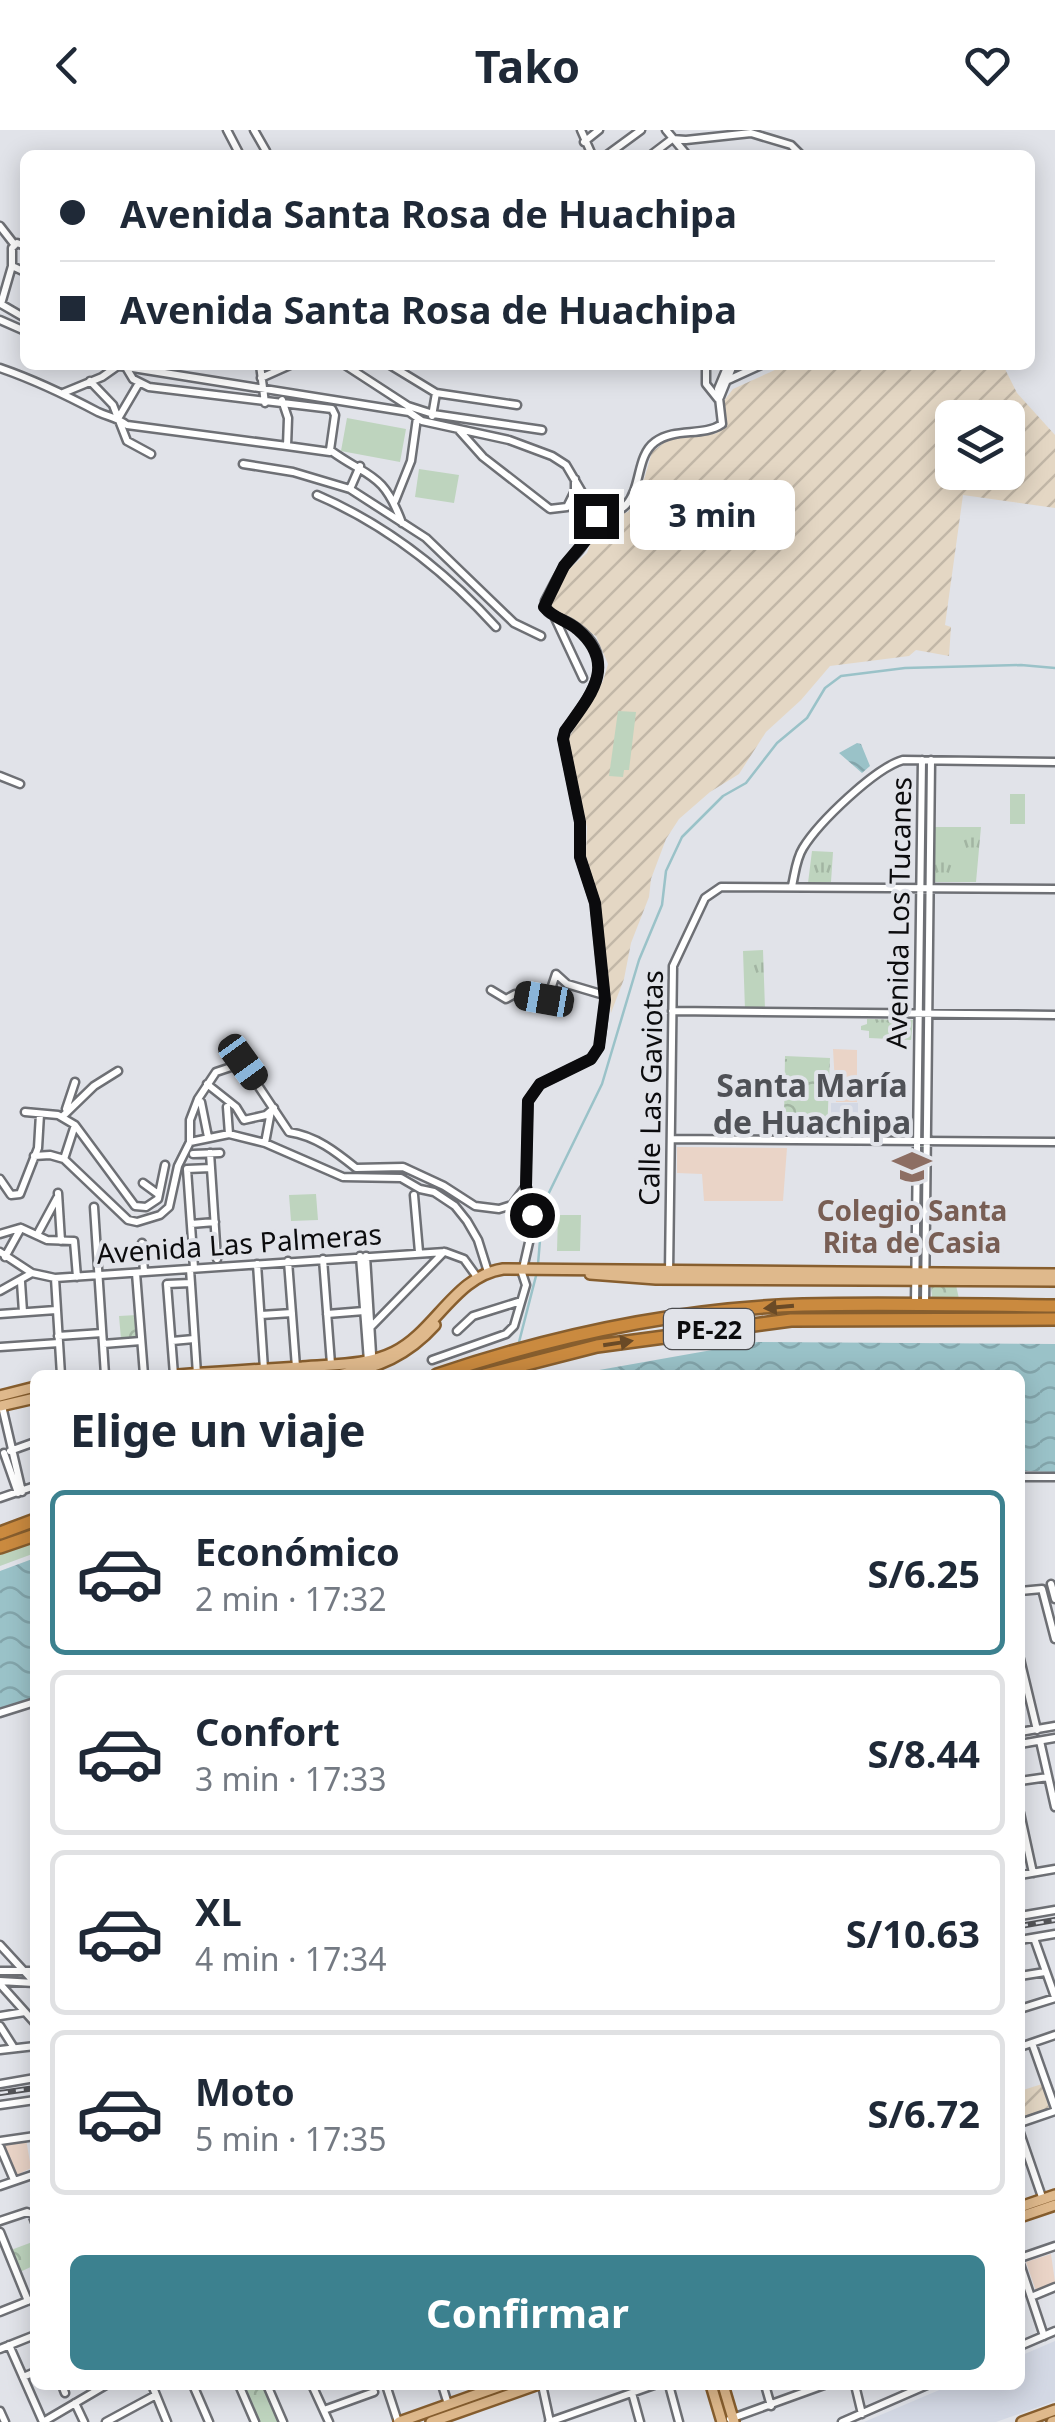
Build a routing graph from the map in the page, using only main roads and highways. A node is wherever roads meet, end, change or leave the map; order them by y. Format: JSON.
{"nodes":[{"id":1,"x":526,"y":1270,"type":"junction"},
{"id":2,"x":1055,"y":1278,"type":"edge"},
{"id":3,"x":848,"y":1312,"type":"junction"},
{"id":4,"x":1052,"y":1312,"type":"edge"},
{"id":5,"x":251,"y":1370,"type":"edge"},
{"id":6,"x":359,"y":1370,"type":"edge"},
{"id":7,"x":452,"y":1370,"type":"edge"},
{"id":8,"x":501,"y":1370,"type":"edge"},
{"id":9,"x":30,"y":1389,"type":"edge"},
{"id":10,"x":30,"y":1399,"type":"edge"},
{"id":11,"x":1,"y":1402,"type":"edge"},
{"id":12,"x":30,"y":1522,"type":"edge"},
{"id":13,"x":0,"y":1533,"type":"edge"},
{"id":14,"x":30,"y":1536,"type":"edge"},
{"id":15,"x":0,"y":1547,"type":"edge"},
{"id":16,"x":1055,"y":2196,"type":"edge"},
{"id":17,"x":1025,"y":2205,"type":"edge"},
{"id":18,"x":1055,"y":2205,"type":"edge"},
{"id":19,"x":1025,"y":2215,"type":"edge"},
{"id":20,"x":507,"y":2390,"type":"edge"},
{"id":21,"x":714,"y":2390,"type":"edge"},
{"id":22,"x":724,"y":2390,"type":"edge"},
{"id":23,"x":481,"y":2394,"type":"edge"},
{"id":24,"x":1055,"y":2410,"type":"edge"},
{"id":25,"x":726,"y":2421,"type":"edge"},
{"id":26,"x":398,"y":2422,"type":"edge"},
{"id":27,"x":431,"y":2422,"type":"edge"},
{"id":28,"x":1022,"y":2422,"type":"edge"}],
"edges":[{"from":1,"to":2,"type":"main road"},
{"from":1,"to":5,"type":"main road"},
{"from":1,"to":6,"type":"main road"},
{"from":3,"to":4,"type":"highway","number":"PE-22"},
{"from":3,"to":4,"type":"highway","number":"PE-22"},
{"from":3,"to":7,"type":"highway","number":"PE-22","one_way":true},
{"from":8,"to":3,"type":"highway","number":"PE-22","one_way":true},
{"from":9,"to":11,"type":"main road"},
{"from":10,"to":11,"type":"main road"},
{"from":12,"to":13,"type":"highway"},
{"from":14,"to":15,"type":"highway"},
{"from":16,"to":17,"type":"main road"},
{"from":18,"to":19,"type":"main road"},
{"from":20,"to":23,"type":"main road"},
{"from":21,"to":25,"type":"main road"},
{"from":22,"to":25,"type":"main road"},
{"from":23,"to":26,"type":"main road"},
{"from":23,"to":27,"type":"main road"},
{"from":24,"to":28,"type":"main road"}]}
